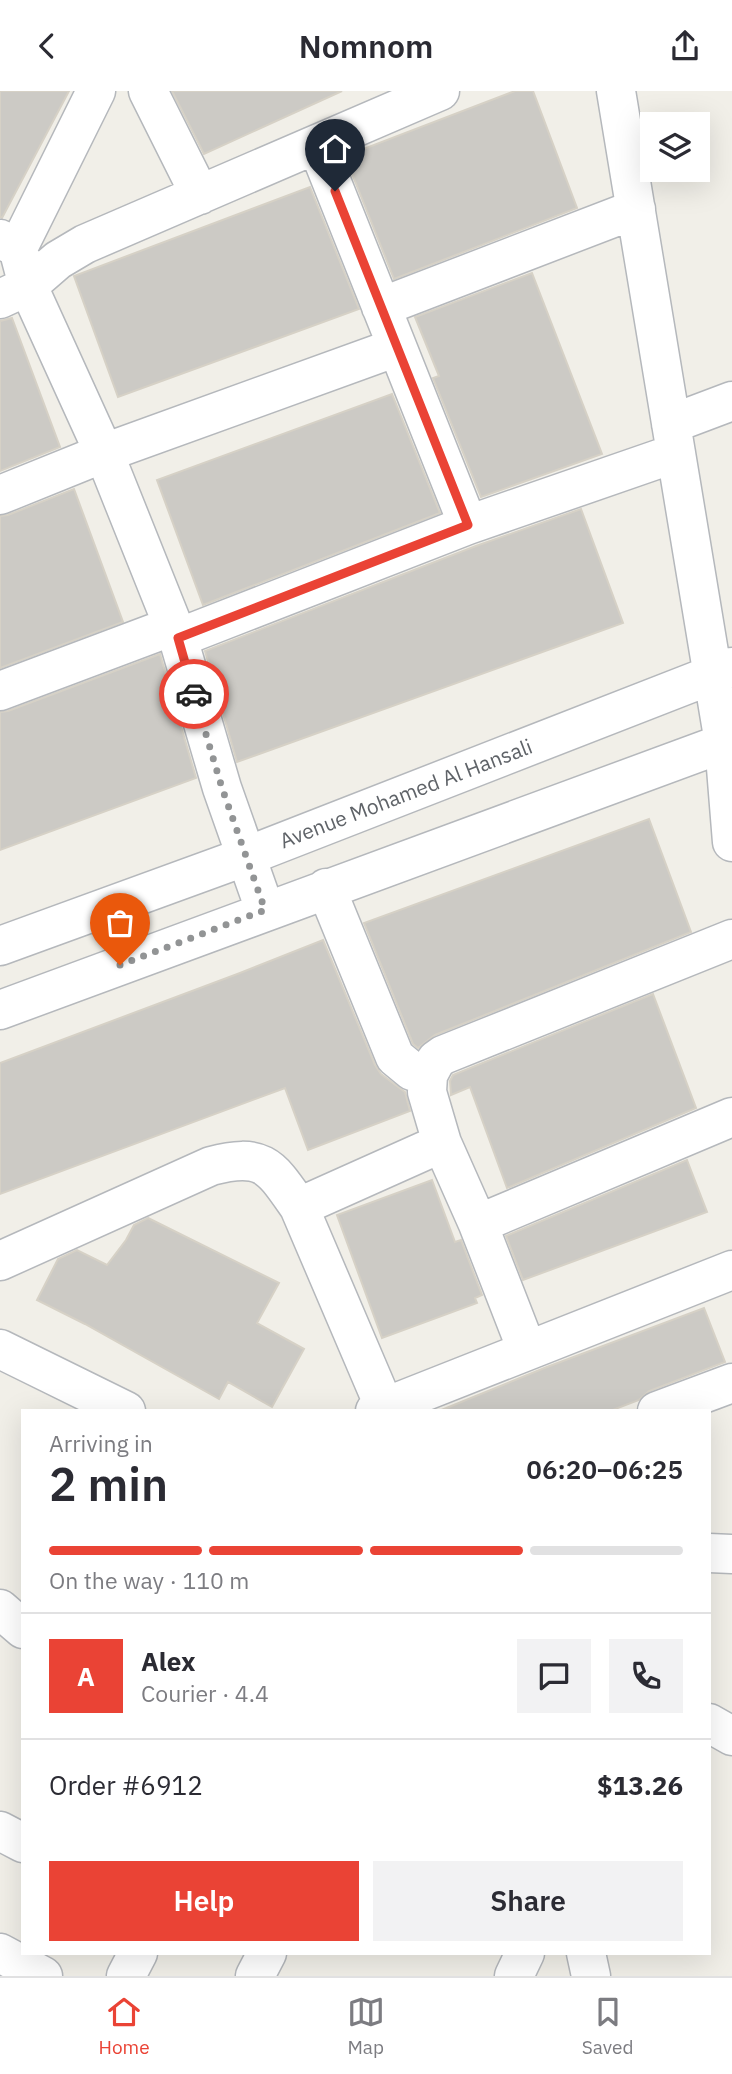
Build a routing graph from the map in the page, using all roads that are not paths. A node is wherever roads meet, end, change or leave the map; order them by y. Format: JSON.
{"nodes":[{"id":1,"x":96,"y":91,"type":"edge"},
{"id":2,"x":148,"y":91,"type":"edge"},
{"id":3,"x":440,"y":91,"type":"edge"},
{"id":4,"x":616,"y":91,"type":"edge"},
{"id":5,"x":317,"y":145,"type":"junction"},
{"id":6,"x":200,"y":195,"type":"junction"},
{"id":7,"x":636,"y":209,"type":"junction"},
{"id":8,"x":9,"y":243,"type":"edge"},
{"id":9,"x":14,"y":292,"type":"edge"},
{"id":10,"x":382,"y":307,"type":"junction"},
{"id":11,"x":397,"y":347,"type":"junction"},
{"id":12,"x":732,"y":401,"type":"edge"},
{"id":13,"x":673,"y":438,"type":"junction"},
{"id":14,"x":104,"y":453,"type":"junction"},
{"id":15,"x":0,"y":495,"type":"edge"},
{"id":16,"x":468,"y":525,"type":"junction"},
{"id":17,"x":176,"y":632,"type":"junction"},
{"id":18,"x":722,"y":671,"type":"edge"},
{"id":19,"x":0,"y":691,"type":"edge"},
{"id":20,"x":728,"y":741,"type":"edge"},
{"id":21,"x":732,"y":842,"type":"edge"},
{"id":22,"x":247,"y":856,"type":"junction"},
{"id":23,"x":326,"y":888,"type":"junction"},
{"id":24,"x":265,"y":910,"type":"junction"},
{"id":25,"x":732,"y":939,"type":"edge"},
{"id":26,"x":0,"y":946,"type":"edge"},
{"id":27,"x":0,"y":1010,"type":"edge"},
{"id":28,"x":428,"y":1075,"type":"junction"},
{"id":29,"x":732,"y":1117,"type":"edge"},
{"id":30,"x":442,"y":1143,"type":"junction"},
{"id":31,"x":299,"y":1207,"type":"junction"},
{"id":32,"x":478,"y":1224,"type":"junction"},
{"id":33,"x":0,"y":1261,"type":"edge"},
{"id":34,"x":732,"y":1270,"type":"edge"},
{"id":35,"x":0,"y":1350,"type":"edge"},
{"id":36,"x":527,"y":1350,"type":"junction"},
{"id":37,"x":732,"y":1384,"type":"edge"},
{"id":38,"x":379,"y":1408,"type":"edge"},
{"id":39,"x":122,"y":1409,"type":"edge"},
{"id":40,"x":663,"y":1409,"type":"edge"},
{"id":41,"x":711,"y":1553,"type":"edge"},
{"id":42,"x":732,"y":1554,"type":"edge"},
{"id":43,"x":0,"y":1609,"type":"edge"},
{"id":44,"x":21,"y":1627,"type":"edge"},
{"id":45,"x":711,"y":1724,"type":"edge"},
{"id":46,"x":732,"y":1736,"type":"edge"},
{"id":47,"x":0,"y":1831,"type":"edge"},
{"id":48,"x":21,"y":1842,"type":"edge"},
{"id":49,"x":0,"y":1953,"type":"edge"},
{"id":50,"x":137,"y":1955,"type":"edge"},
{"id":51,"x":266,"y":1955,"type":"edge"},
{"id":52,"x":524,"y":1955,"type":"edge"},
{"id":53,"x":586,"y":1955,"type":"edge"},
{"id":54,"x":41,"y":1975,"type":"edge"},
{"id":55,"x":126,"y":1976,"type":"edge"},
{"id":56,"x":255,"y":1976,"type":"edge"},
{"id":57,"x":514,"y":1976,"type":"edge"},
{"id":58,"x":591,"y":1976,"type":"edge"}],
"edges":[{"from":1,"to":8,"type":"street"},
{"from":2,"to":6,"type":"street"},
{"from":3,"to":5,"type":"street"},
{"from":4,"to":7,"type":"street"},
{"from":5,"to":6,"type":"street"},
{"from":5,"to":10,"type":"street"},
{"from":6,"to":9,"type":"street"},
{"from":7,"to":10,"type":"street"},
{"from":7,"to":13,"type":"street"},
{"from":8,"to":9,"type":"street"},
{"from":9,"to":14,"type":"street"},
{"from":10,"to":11,"type":"street"},
{"from":11,"to":14,"type":"street"},
{"from":11,"to":16,"type":"street"},
{"from":12,"to":13,"type":"street"},
{"from":13,"to":16,"type":"street"},
{"from":13,"to":18,"type":"street"},
{"from":14,"to":15,"type":"street"},
{"from":14,"to":17,"type":"street"},
{"from":16,"to":17,"type":"street"},
{"from":17,"to":19,"type":"street"},
{"from":17,"to":22,"type":"street"},
{"from":18,"to":20,"type":"street"},
{"from":18,"to":22,"type":"street","name":"Avenue Mohamed Al Hansali"},
{"from":20,"to":21,"type":"street"},
{"from":20,"to":23,"type":"street"},
{"from":22,"to":24,"type":"street"},
{"from":22,"to":26,"type":"street","name":"Avenue Mohamed Al Hansali"},
{"from":23,"to":24,"type":"street"},
{"from":23,"to":28,"type":"street"},
{"from":24,"to":27,"type":"street"},
{"from":25,"to":28,"type":"street"},
{"from":28,"to":30,"type":"street"},
{"from":29,"to":32,"type":"street"},
{"from":30,"to":31,"type":"street"},
{"from":30,"to":32,"type":"street"},
{"from":31,"to":33,"type":"street"},
{"from":31,"to":38,"type":"street"},
{"from":32,"to":36,"type":"street"},
{"from":34,"to":36,"type":"street"},
{"from":35,"to":39,"type":"street"},
{"from":36,"to":38,"type":"street"},
{"from":37,"to":40,"type":"street"},
{"from":41,"to":42,"type":"street"},
{"from":43,"to":44,"type":"street"},
{"from":45,"to":46,"type":"street"},
{"from":47,"to":48,"type":"street"},
{"from":49,"to":54,"type":"street"},
{"from":50,"to":55,"type":"street"},
{"from":51,"to":56,"type":"street"},
{"from":52,"to":57,"type":"street"},
{"from":53,"to":58,"type":"street"}]}
